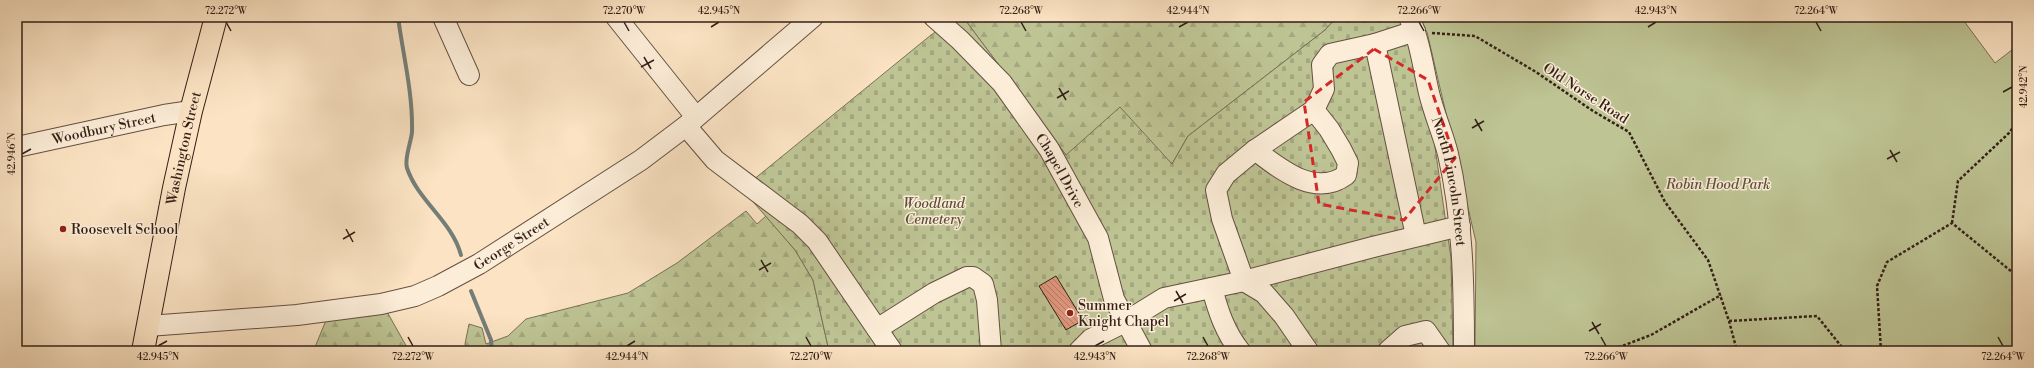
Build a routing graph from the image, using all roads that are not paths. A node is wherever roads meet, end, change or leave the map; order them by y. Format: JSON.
{"nodes":[{"id":1,"x":443,"y":17,"type":"edge"},
{"id":2,"x":616,"y":17,"type":"edge"},
{"id":3,"x":813,"y":17,"type":"edge"},
{"id":4,"x":934,"y":17,"type":"edge"},
{"id":5,"x":218,"y":18,"type":"edge"},
{"id":6,"x":1412,"y":24,"type":"edge"},
{"id":7,"x":1375,"y":44,"type":"junction"},
{"id":8,"x":469,"y":75,"type":"dead end"},
{"id":9,"x":1314,"y":110,"type":"junction"},
{"id":10,"x":191,"y":111,"type":"junction"},
{"id":11,"x":691,"y":121,"type":"junction"},
{"id":12,"x":17,"y":147,"type":"edge"},
{"id":13,"x":1255,"y":150,"type":"junction"},
{"id":14,"x":1460,"y":226,"type":"junction"},
{"id":15,"x":1416,"y":236,"type":"junction"},
{"id":16,"x":1244,"y":281,"type":"junction"},
{"id":17,"x":1212,"y":288,"type":"junction"},
{"id":18,"x":1125,"y":322,"type":"junction"},
{"id":19,"x":148,"y":326,"type":"junction"},
{"id":20,"x":877,"y":329,"type":"junction"},
{"id":21,"x":143,"y":351,"type":"edge"},
{"id":22,"x":892,"y":351,"type":"edge"},
{"id":23,"x":991,"y":351,"type":"edge"},
{"id":24,"x":1079,"y":351,"type":"edge"},
{"id":25,"x":1142,"y":351,"type":"edge"},
{"id":26,"x":1240,"y":351,"type":"edge"},
{"id":27,"x":1308,"y":351,"type":"edge"},
{"id":28,"x":1388,"y":351,"type":"edge"},
{"id":29,"x":1440,"y":351,"type":"edge"},
{"id":30,"x":1464,"y":351,"type":"edge"}],
"edges":[{"from":1,"to":8,"type":"street"},
{"from":2,"to":11,"type":"street"},
{"from":3,"to":11,"type":"street","name":"George Street"},
{"from":4,"to":18,"type":"street","name":"Chapel Drive"},
{"from":5,"to":10,"type":"main road","name":"Washington Street"},
{"from":6,"to":7,"type":"street"},
{"from":6,"to":14,"type":"street","name":"North Lincoln Street"},
{"from":7,"to":9,"type":"street"},
{"from":7,"to":15,"type":"street"},
{"from":9,"to":13,"type":"street"},
{"from":9,"to":13,"type":"street"},
{"from":10,"to":12,"type":"street","name":"Woodbury Street"},
{"from":10,"to":19,"type":"main road","name":"Washington Street"},
{"from":11,"to":19,"type":"street","name":"George Street"},
{"from":11,"to":20,"type":"street"},
{"from":13,"to":16,"type":"street"},
{"from":14,"to":15,"type":"street"},
{"from":14,"to":30,"type":"street","name":"North Lincoln Street"},
{"from":15,"to":16,"type":"street"},
{"from":16,"to":17,"type":"street"},
{"from":16,"to":27,"type":"street"},
{"from":17,"to":18,"type":"street"},
{"from":17,"to":26,"type":"street"},
{"from":18,"to":24,"type":"street"},
{"from":18,"to":25,"type":"street","name":"Chapel Drive"},
{"from":19,"to":21,"type":"main road","name":"Washington Street"},
{"from":20,"to":22,"type":"street"},
{"from":20,"to":23,"type":"street"},
{"from":28,"to":29,"type":"street"}]}
